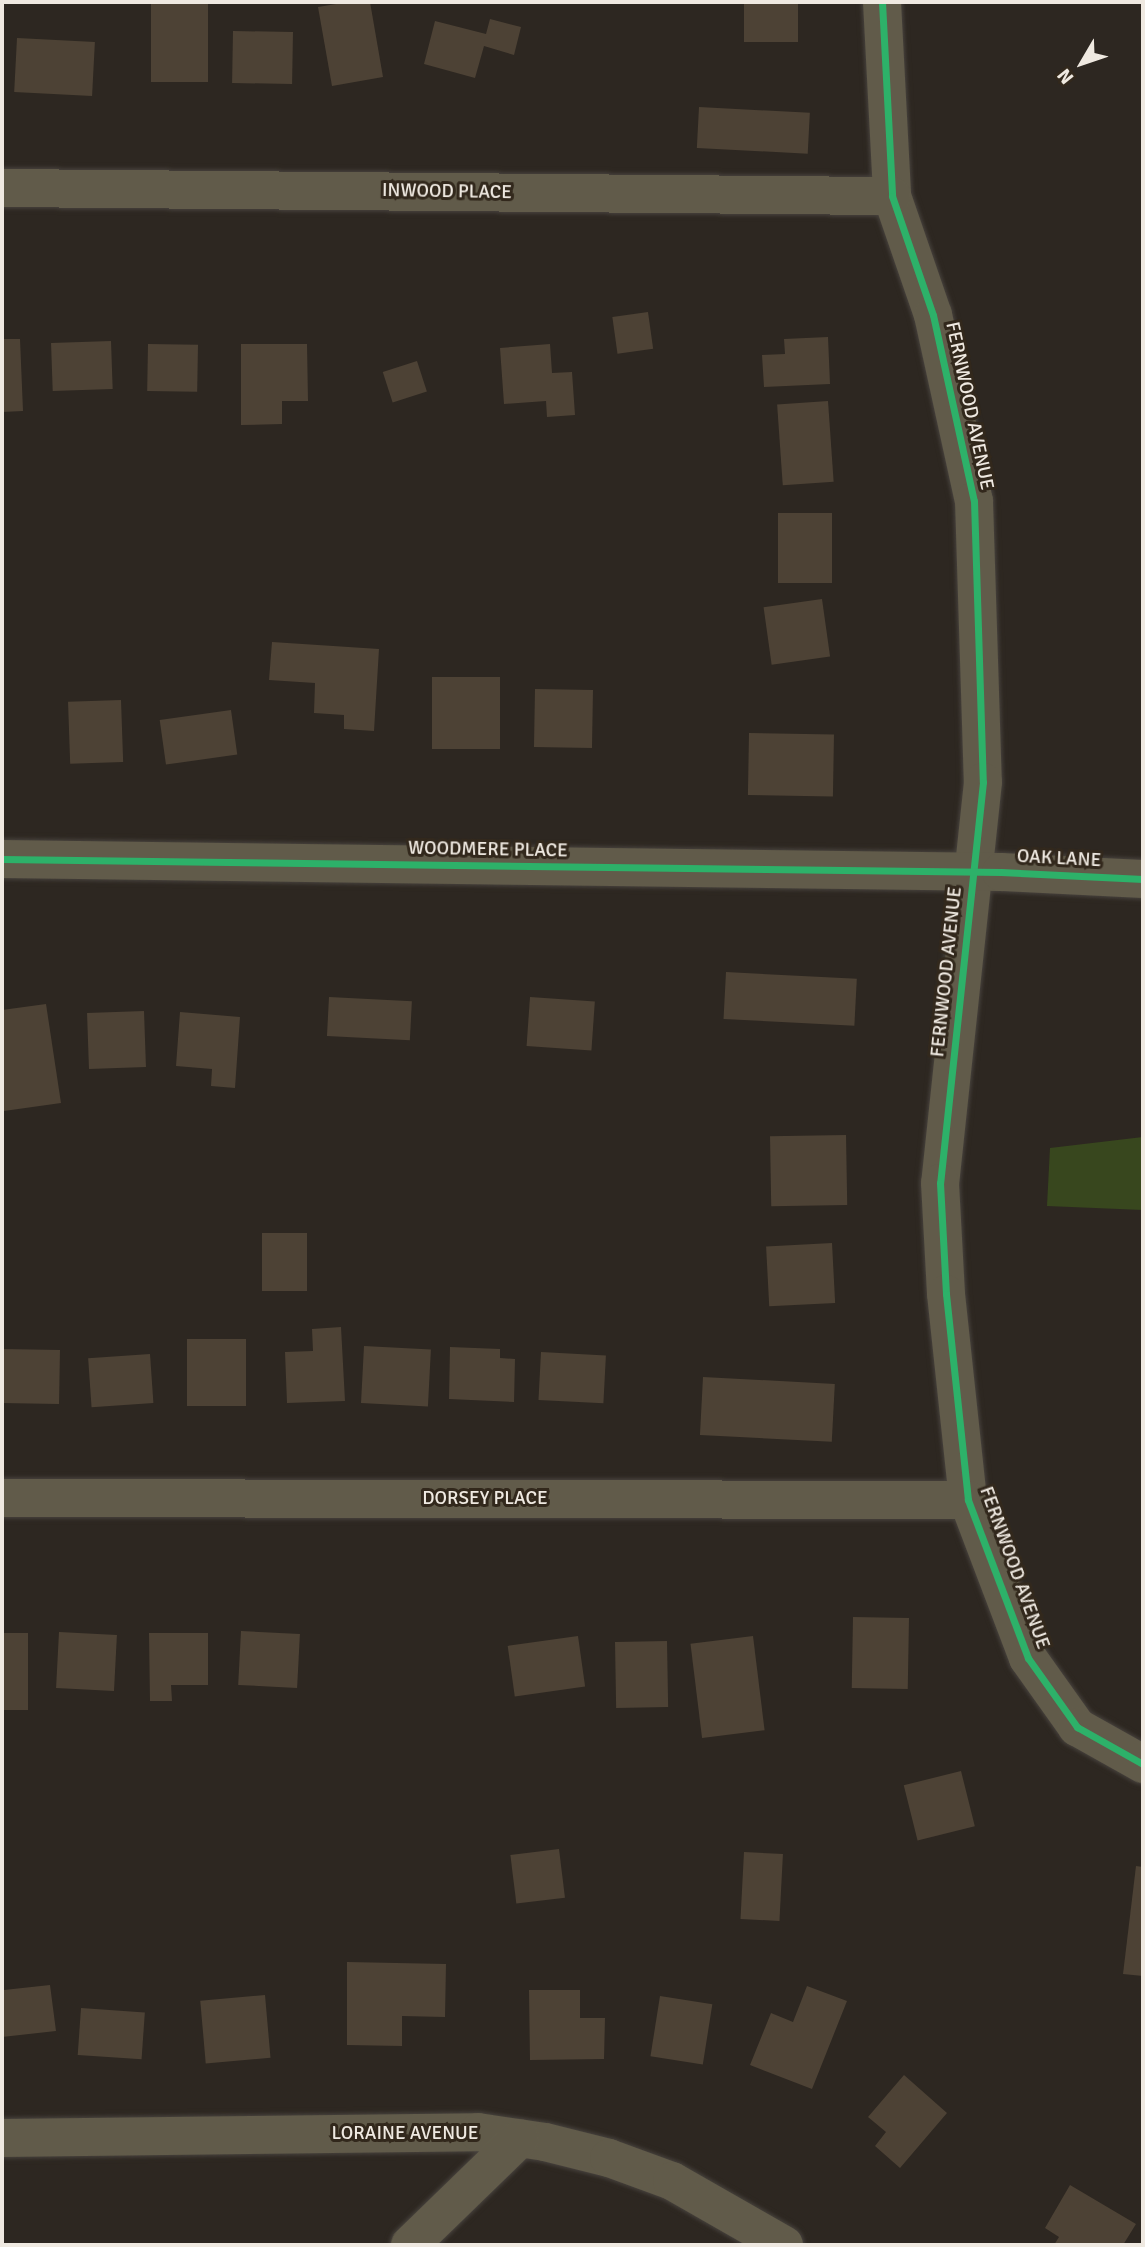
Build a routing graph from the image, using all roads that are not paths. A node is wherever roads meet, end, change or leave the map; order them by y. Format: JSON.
{"nodes":[{"id":1,"x":882,"y":2,"type":"edge"},
{"id":2,"x":2,"y":188,"type":"edge"},
{"id":3,"x":892,"y":196,"type":"junction"},
{"id":4,"x":2,"y":859,"type":"edge"},
{"id":5,"x":973,"y":872,"type":"junction"},
{"id":6,"x":1143,"y":879,"type":"edge"},
{"id":7,"x":2,"y":1498,"type":"edge"},
{"id":8,"x":968,"y":1500,"type":"junction"},
{"id":9,"x":1143,"y":1764,"type":"edge"},
{"id":10,"x":2,"y":2138,"type":"edge"},
{"id":11,"x":520,"y":2138,"type":"junction"},
{"id":12,"x":410,"y":2245,"type":"edge"},
{"id":13,"x":784,"y":2245,"type":"edge"}],
"edges":[{"from":1,"to":3,"type":"street","name":"FERNWOOD AVENUE"},
{"from":2,"to":3,"type":"street","name":"INWOOD PLACE"},
{"from":3,"to":5,"type":"street","name":"FERNWOOD AVENUE"},
{"from":4,"to":5,"type":"street","name":"WOODMERE PLACE"},
{"from":5,"to":6,"type":"street","name":"OAK LANE"},
{"from":5,"to":8,"type":"street","name":"FERNWOOD AVENUE"},
{"from":7,"to":8,"type":"street","name":"DORSEY PLACE"},
{"from":8,"to":9,"type":"street","name":"FERNWOOD AVENUE"},
{"from":10,"to":11,"type":"street","name":"LORAINE AVENUE"},
{"from":11,"to":12,"type":"street"},
{"from":11,"to":13,"type":"street","name":"LORAINE AVENUE"}]}
